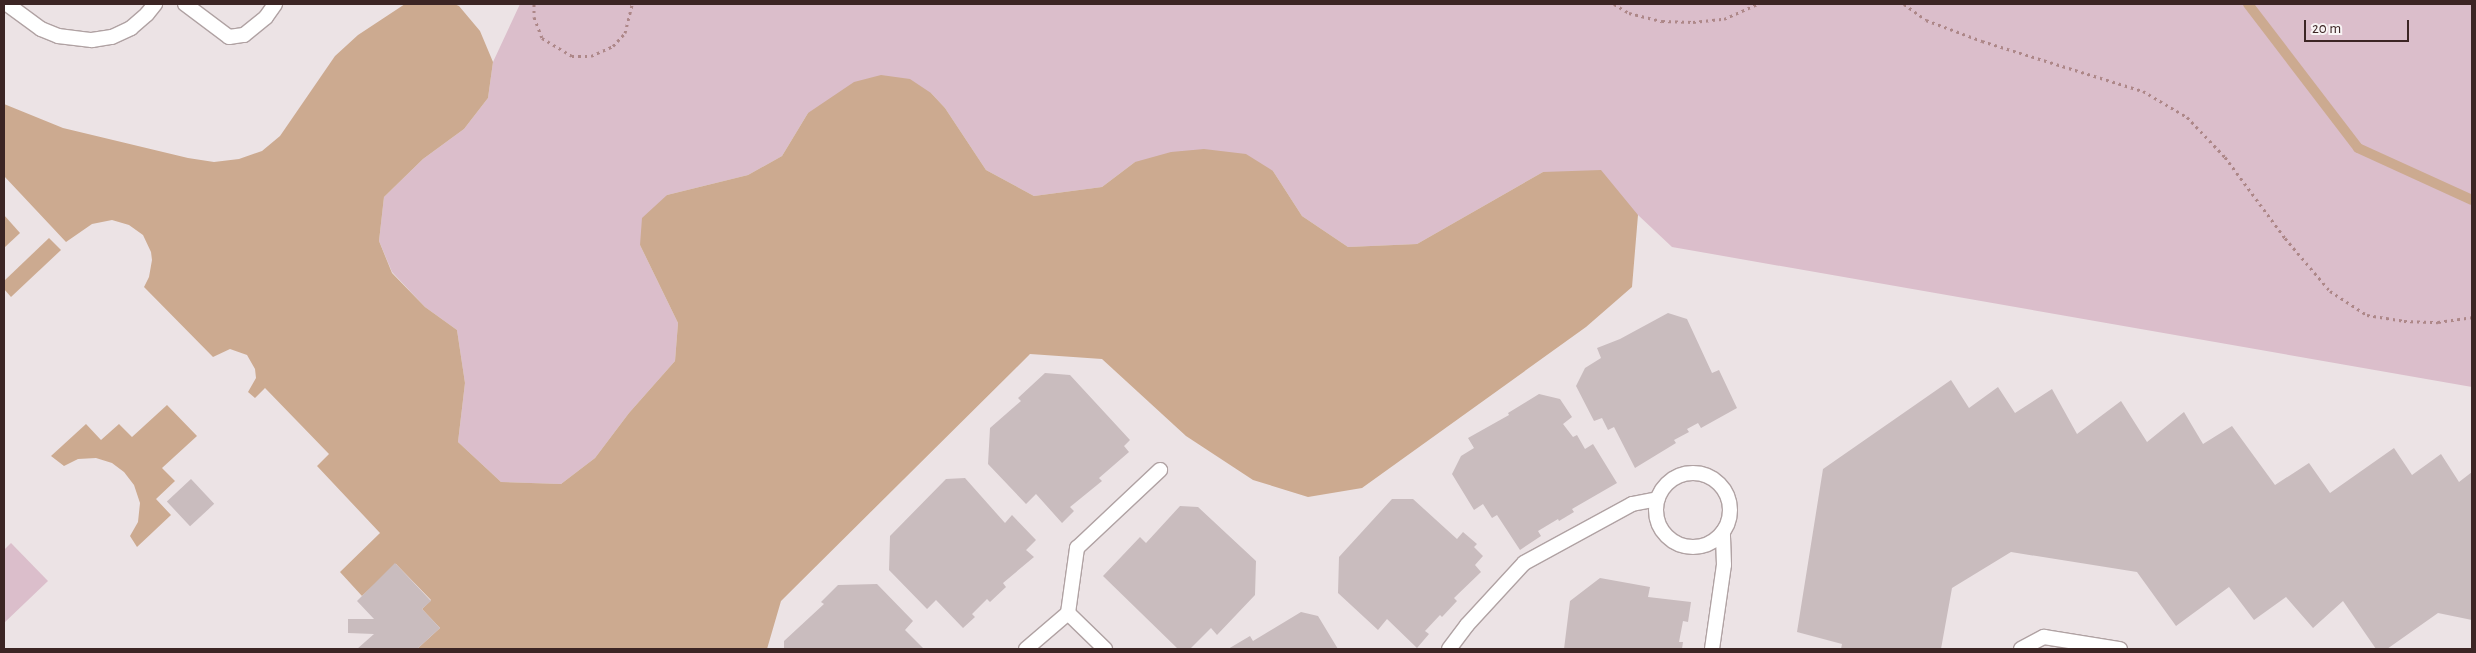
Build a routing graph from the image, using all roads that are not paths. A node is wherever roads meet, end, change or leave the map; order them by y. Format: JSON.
{"nodes":[{"id":1,"x":7,"y":4,"type":"edge"},
{"id":2,"x":155,"y":4,"type":"edge"},
{"id":3,"x":185,"y":4,"type":"edge"},
{"id":4,"x":275,"y":4,"type":"edge"},
{"id":5,"x":1160,"y":470,"type":"dead end"},
{"id":6,"x":1658,"y":499,"type":"junction"},
{"id":7,"x":1722,"y":532,"type":"junction"},
{"id":8,"x":1068,"y":613,"type":"junction"},
{"id":9,"x":1026,"y":649,"type":"edge"},
{"id":10,"x":1105,"y":649,"type":"edge"},
{"id":11,"x":1449,"y":649,"type":"edge"},
{"id":12,"x":1712,"y":649,"type":"edge"},
{"id":13,"x":2022,"y":649,"type":"edge"},
{"id":14,"x":2120,"y":649,"type":"edge"}],
"edges":[{"from":1,"to":2,"type":"street"},
{"from":3,"to":4,"type":"street"},
{"from":5,"to":8,"type":"street"},
{"from":6,"to":7,"type":"street"},
{"from":6,"to":7,"type":"street"},
{"from":6,"to":11,"type":"street"},
{"from":7,"to":12,"type":"street"},
{"from":8,"to":9,"type":"street"},
{"from":8,"to":10,"type":"street"},
{"from":13,"to":14,"type":"street"}]}
